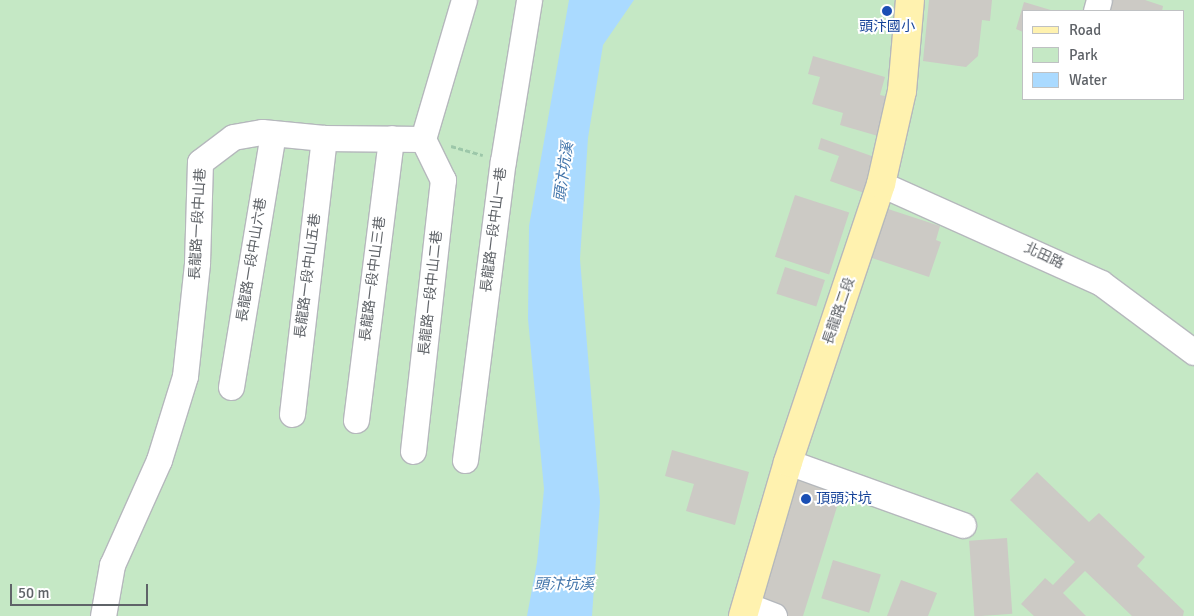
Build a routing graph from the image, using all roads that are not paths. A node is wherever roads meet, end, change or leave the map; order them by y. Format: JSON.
{"nodes":[{"id":1,"x":464,"y":0,"type":"edge"},
{"id":2,"x":529,"y":0,"type":"edge"},
{"id":3,"x":910,"y":0,"type":"edge"},
{"id":4,"x":272,"y":133,"type":"junction"},
{"id":5,"x":324,"y":138,"type":"junction"},
{"id":6,"x":391,"y":138,"type":"junction"},
{"id":7,"x":423,"y":139,"type":"junction"},
{"id":8,"x":881,"y":184,"type":"junction"},
{"id":9,"x":1194,"y":352,"type":"edge"},
{"id":10,"x":231,"y":387,"type":"dead end"},
{"id":11,"x":292,"y":414,"type":"dead end"},
{"id":12,"x":356,"y":420,"type":"dead end"},
{"id":13,"x":413,"y":451,"type":"dead end"},
{"id":14,"x":465,"y":460,"type":"dead end"},
{"id":15,"x":788,"y":462,"type":"junction"},
{"id":16,"x":962,"y":525,"type":"dead end"},
{"id":17,"x":745,"y":610,"type":"edge"},
{"id":18,"x":103,"y":616,"type":"edge"},
{"id":19,"x":774,"y":616,"type":"edge"}],
"edges":[{"from":1,"to":7,"type":"street"},
{"from":2,"to":14,"type":"street","name":"長龍路一段中山一巷"},
{"from":3,"to":8,"type":"main road","name":"長龍路二段"},
{"from":4,"to":5,"type":"street","name":"長龍路一段中山巷"},
{"from":4,"to":10,"type":"street","name":"長龍路一段中山六巷"},
{"from":4,"to":18,"type":"street","name":"長龍路一段中山巷"},
{"from":5,"to":6,"type":"street","name":"長龍路一段中山巷"},
{"from":5,"to":11,"type":"street","name":"長龍路一段中山五巷"},
{"from":6,"to":7,"type":"street","name":"長龍路一段中山巷"},
{"from":6,"to":12,"type":"street","name":"長龍路一段中山三巷"},
{"from":7,"to":13,"type":"street","name":"長龍路一段中山二巷"},
{"from":8,"to":9,"type":"street","name":"北田路"},
{"from":8,"to":15,"type":"main road","name":"長龍路二段"},
{"from":15,"to":16,"type":"street"},
{"from":15,"to":17,"type":"main road","name":"長龍路二段"},
{"from":17,"to":19,"type":"street"}]}
